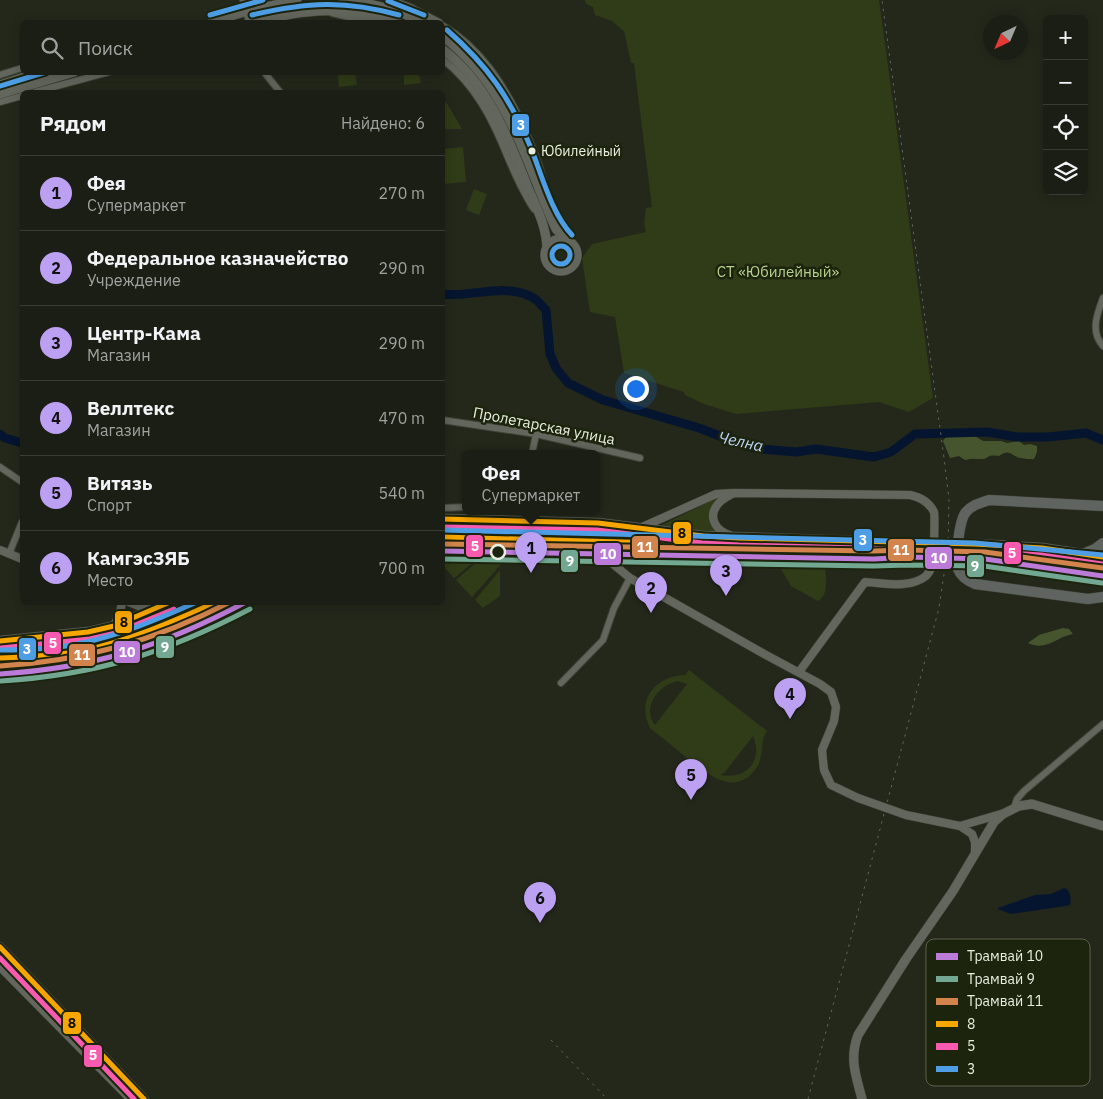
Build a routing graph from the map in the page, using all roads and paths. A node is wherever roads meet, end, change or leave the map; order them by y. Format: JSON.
{"nodes":[{"id":1,"x":242,"y":0,"type":"edge"},
{"id":2,"x":297,"y":0,"type":"edge"},
{"id":3,"x":343,"y":0,"type":"edge"},
{"id":4,"x":392,"y":0,"type":"edge"},
{"id":5,"x":321,"y":10,"type":"junction"},
{"id":6,"x":246,"y":12,"type":"junction"},
{"id":7,"x":219,"y":20,"type":"edge"},
{"id":8,"x":248,"y":20,"type":"edge"},
{"id":9,"x":262,"y":20,"type":"edge"},
{"id":10,"x":361,"y":20,"type":"edge"},
{"id":11,"x":389,"y":20,"type":"edge"},
{"id":12,"x":416,"y":20,"type":"edge"},
{"id":13,"x":435,"y":20,"type":"edge"},
{"id":14,"x":445,"y":27,"type":"edge"},
{"id":15,"x":445,"y":38,"type":"edge"},
{"id":16,"x":445,"y":52,"type":"edge"},
{"id":17,"x":445,"y":62,"type":"edge"},
{"id":18,"x":20,"y":69,"type":"edge"},
{"id":19,"x":0,"y":75,"type":"edge"},
{"id":20,"x":31,"y":75,"type":"edge"},
{"id":21,"x":64,"y":75,"type":"edge"},
{"id":22,"x":98,"y":75,"type":"edge"},
{"id":23,"x":266,"y":75,"type":"edge"},
{"id":24,"x":0,"y":85,"type":"edge"},
{"id":25,"x":42,"y":90,"type":"edge"},
{"id":26,"x":278,"y":90,"type":"edge"},
{"id":27,"x":0,"y":94,"type":"edge"},
{"id":28,"x":20,"y":97,"type":"edge"},
{"id":29,"x":0,"y":102,"type":"edge"},
{"id":30,"x":545,"y":217,"type":"junction"},
{"id":31,"x":567,"y":240,"type":"junction"},
{"id":32,"x":547,"y":250,"type":"junction"},
{"id":33,"x":1103,"y":298,"type":"edge"},
{"id":34,"x":1103,"y":346,"type":"edge"},
{"id":35,"x":445,"y":420,"type":"edge"},
{"id":36,"x":536,"y":434,"type":"junction"},
{"id":37,"x":533,"y":450,"type":"edge"},
{"id":38,"x":640,"y":458,"type":"dead end"},
{"id":39,"x":0,"y":467,"type":"edge"},
{"id":40,"x":20,"y":481,"type":"edge"},
{"id":41,"x":734,"y":492,"type":"junction"},
{"id":42,"x":1087,"y":505,"type":"junction"},
{"id":43,"x":1103,"y":506,"type":"edge"},
{"id":44,"x":462,"y":507,"type":"edge"},
{"id":45,"x":445,"y":508,"type":"edge"},
{"id":46,"x":1103,"y":516,"type":"edge"},
{"id":47,"x":445,"y":519,"type":"edge"},
{"id":48,"x":20,"y":527,"type":"edge"},
{"id":49,"x":640,"y":528,"type":"junction"},
{"id":50,"x":445,"y":537,"type":"edge"},
{"id":51,"x":739,"y":538,"type":"junction"},
{"id":52,"x":570,"y":541,"type":"junction"},
{"id":53,"x":636,"y":543,"type":"junction"},
{"id":54,"x":1103,"y":543,"type":"edge"},
{"id":55,"x":919,"y":546,"type":"junction"},
{"id":56,"x":0,"y":550,"type":"edge"},
{"id":57,"x":9,"y":554,"type":"junction"},
{"id":58,"x":1086,"y":557,"type":"junction"},
{"id":59,"x":1103,"y":557,"type":"edge"},
{"id":60,"x":20,"y":558,"type":"edge"},
{"id":61,"x":1103,"y":563,"type":"edge"},
{"id":62,"x":622,"y":571,"type":"junction"},
{"id":63,"x":630,"y":578,"type":"junction"},
{"id":64,"x":1103,"y":579,"type":"edge"},
{"id":65,"x":1103,"y":584,"type":"edge"},
{"id":66,"x":1103,"y":597,"type":"edge"},
{"id":67,"x":1088,"y":599,"type":"junction"},
{"id":68,"x":121,"y":605,"type":"edge"},
{"id":69,"x":136,"y":605,"type":"edge"},
{"id":70,"x":154,"y":605,"type":"edge"},
{"id":71,"x":166,"y":605,"type":"edge"},
{"id":72,"x":210,"y":605,"type":"edge"},
{"id":73,"x":114,"y":626,"type":"junction"},
{"id":74,"x":0,"y":641,"type":"edge"},
{"id":75,"x":0,"y":658,"type":"edge"},
{"id":76,"x":799,"y":672,"type":"junction"},
{"id":77,"x":561,"y":684,"type":"dead end"},
{"id":78,"x":1103,"y":724,"type":"edge"},
{"id":79,"x":1014,"y":808,"type":"junction"},
{"id":80,"x":1002,"y":814,"type":"junction"},
{"id":81,"x":960,"y":826,"type":"junction"},
{"id":82,"x":1103,"y":826,"type":"edge"},
{"id":83,"x":975,"y":854,"type":"junction"},
{"id":84,"x":1,"y":950,"type":"edge"},
{"id":85,"x":0,"y":966,"type":"edge"},
{"id":86,"x":131,"y":1099,"type":"edge"},
{"id":87,"x":144,"y":1099,"type":"edge"},
{"id":88,"x":862,"y":1099,"type":"edge"}],
"edges":[{"from":1,"to":6,"type":"street"},
{"from":2,"to":6,"type":"main road"},
{"from":3,"to":12,"type":"main road"},
{"from":4,"to":13,"type":"street"},
{"from":5,"to":9,"type":"main road"},
{"from":5,"to":10,"type":"street"},
{"from":5,"to":11,"type":"main road"},
{"from":6,"to":7,"type":"main road"},
{"from":6,"to":8,"type":"street"},
{"from":14,"to":30,"type":"street"},
{"from":15,"to":30,"type":"main road"},
{"from":16,"to":30,"type":"main road"},
{"from":17,"to":30,"type":"street"},
{"from":18,"to":19,"type":"street"},
{"from":20,"to":24,"type":"main road"},
{"from":21,"to":27,"type":"main road"},
{"from":22,"to":25,"type":"street"},
{"from":23,"to":26,"type":"street"},
{"from":28,"to":29,"type":"street"},
{"from":30,"to":31,"type":"main road"},
{"from":30,"to":32,"type":"main road"},
{"from":31,"to":32,"type":"main road"},
{"from":31,"to":32,"type":"main road"},
{"from":33,"to":34,"type":"street"},
{"from":35,"to":36,"type":"street","name":"Пролетарская улица"},
{"from":36,"to":37,"type":"street"},
{"from":36,"to":38,"type":"street","name":"Пролетарская улица"},
{"from":39,"to":40,"type":"street"},
{"from":41,"to":49,"type":"street"},
{"from":41,"to":51,"type":"street"},
{"from":41,"to":76,"type":"street"},
{"from":42,"to":43,"type":"main road"},
{"from":42,"to":46,"type":"main road"},
{"from":42,"to":67,"type":"main road"},
{"from":44,"to":45,"type":"street"},
{"from":47,"to":49,"type":"main road"},
{"from":48,"to":57,"type":"street"},
{"from":49,"to":51,"type":"main road"},
{"from":50,"to":52,"type":"main road"},
{"from":51,"to":55,"type":"main road"},
{"from":52,"to":53,"type":"main road"},
{"from":52,"to":62,"type":"street"},
{"from":53,"to":55,"type":"main road"},
{"from":53,"to":62,"type":"street"},
{"from":54,"to":58,"type":"main road"},
{"from":55,"to":58,"type":"main road","bridge":true},
{"from":56,"to":57,"type":"street"},
{"from":57,"to":60,"type":"street"},
{"from":58,"to":59,"type":"main road"},
{"from":58,"to":61,"type":"main road"},
{"from":58,"to":64,"type":"main road"},
{"from":62,"to":63,"type":"street"},
{"from":63,"to":76,"type":"street"},
{"from":63,"to":77,"type":"street"},
{"from":65,"to":67,"type":"main road"},
{"from":66,"to":67,"type":"main road"},
{"from":68,"to":73,"type":"street"},
{"from":69,"to":70,"type":"street"},
{"from":71,"to":73,"type":"main road"},
{"from":72,"to":75,"type":"main road"},
{"from":73,"to":74,"type":"main road"},
{"from":76,"to":81,"type":"street"},
{"from":78,"to":79,"type":"street"},
{"from":79,"to":80,"type":"main road"},
{"from":79,"to":82,"type":"main road"},
{"from":80,"to":81,"type":"street"},
{"from":80,"to":83,"type":"main road"},
{"from":81,"to":83,"type":"street"},
{"from":83,"to":88,"type":"main road"},
{"from":84,"to":87,"type":"main road"},
{"from":85,"to":86,"type":"main road"}]}
